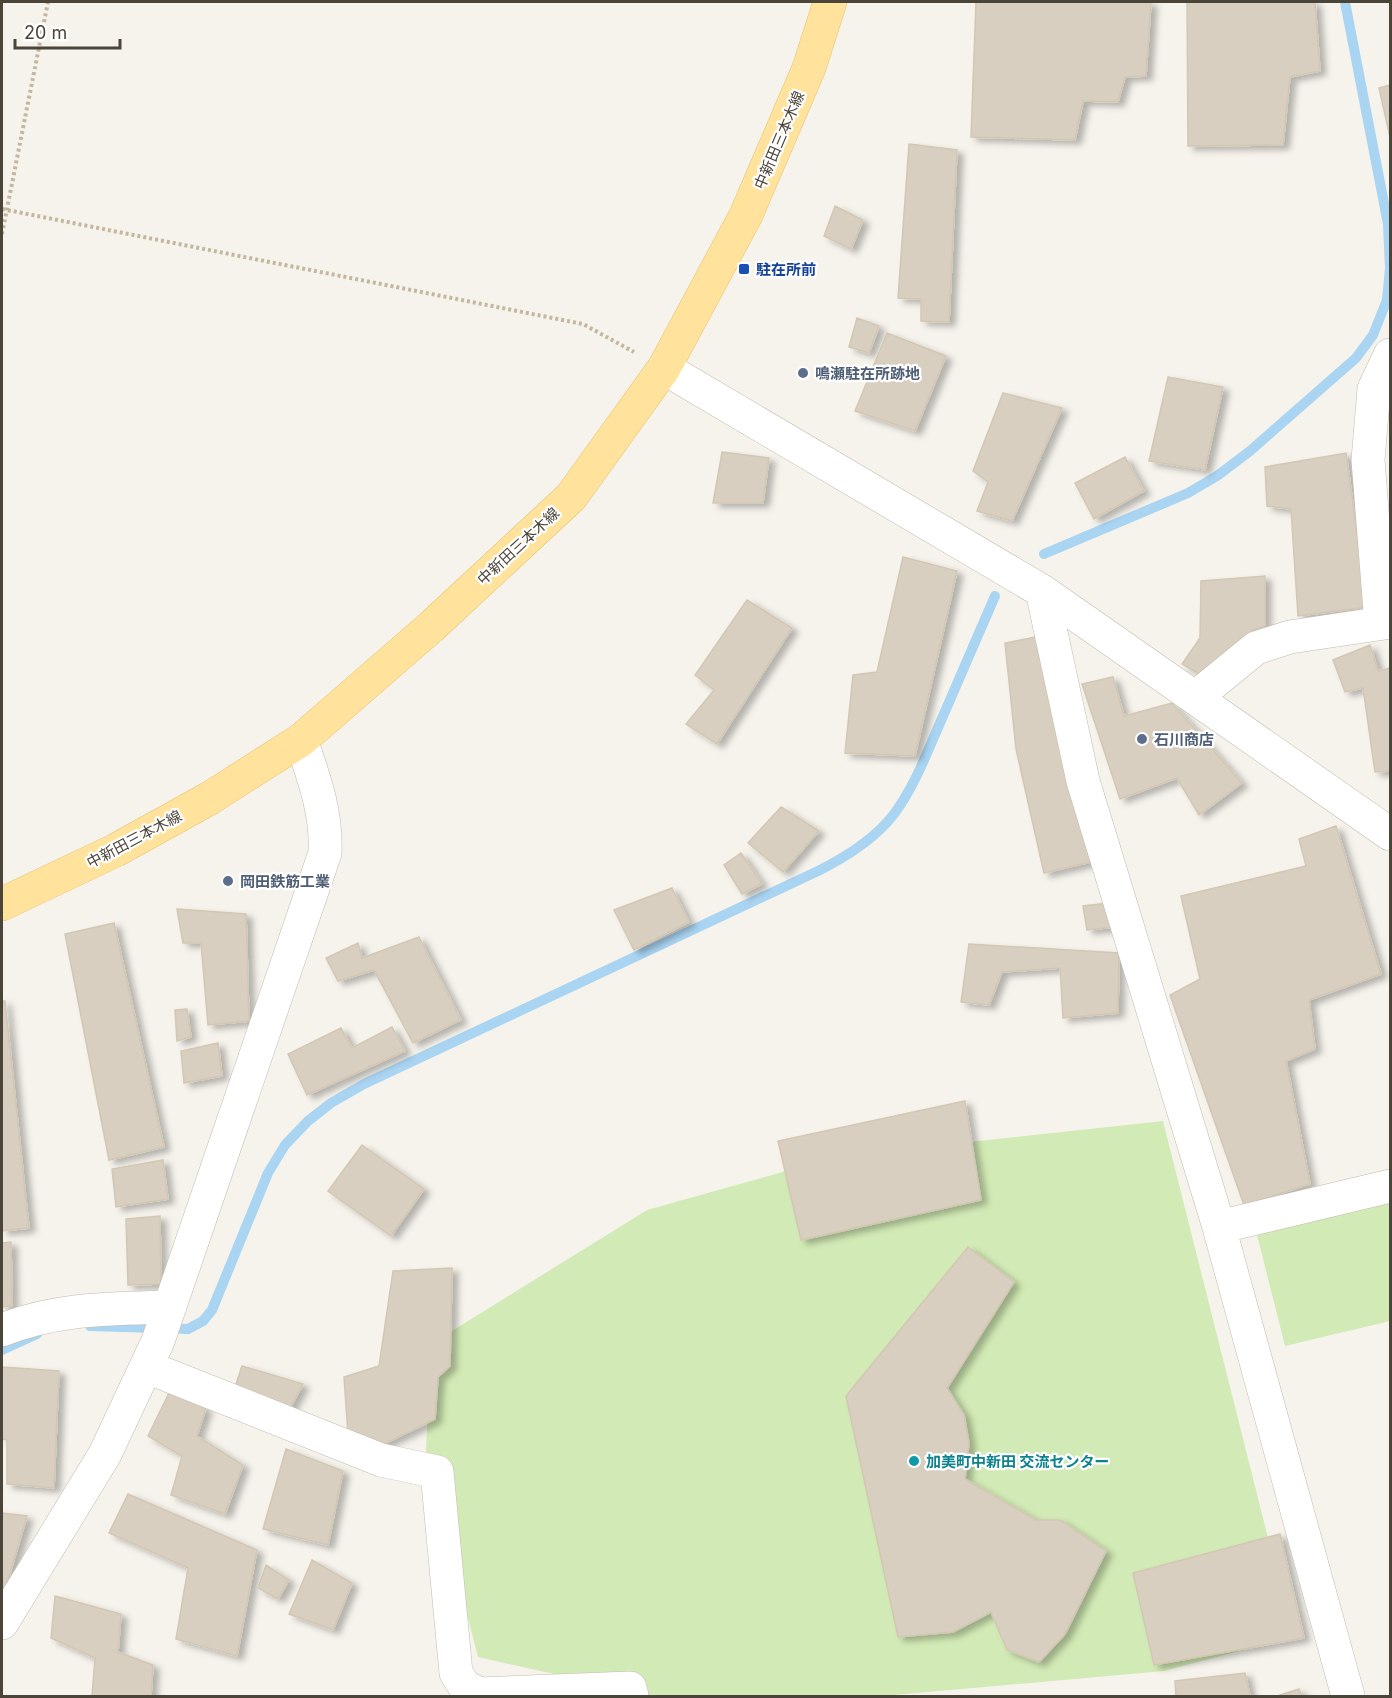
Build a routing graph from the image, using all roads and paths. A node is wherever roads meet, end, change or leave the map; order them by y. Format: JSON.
{"nodes":[{"id":1,"x":48,"y":2,"type":"edge"},
{"id":2,"x":830,"y":2,"type":"edge"},
{"id":3,"x":4,"y":209,"type":"edge"},
{"id":4,"x":2,"y":234,"type":"edge"},
{"id":5,"x":1390,"y":355,"type":"edge"},
{"id":6,"x":664,"y":368,"type":"junction"},
{"id":7,"x":1042,"y":591,"type":"junction"},
{"id":8,"x":1386,"y":623,"type":"edge"},
{"id":9,"x":1196,"y":697,"type":"junction"},
{"id":10,"x":301,"y":740,"type":"junction"},
{"id":11,"x":1390,"y":834,"type":"edge"},
{"id":12,"x":2,"y":904,"type":"edge"},
{"id":13,"x":1390,"y":1186,"type":"edge"},
{"id":14,"x":1219,"y":1227,"type":"junction"},
{"id":15,"x":2,"y":1330,"type":"edge"},
{"id":16,"x":160,"y":1334,"type":"junction"},
{"id":17,"x":2,"y":1623,"type":"edge"},
{"id":18,"x":632,"y":1696,"type":"edge"},
{"id":19,"x":1348,"y":1696,"type":"edge"}],
"edges":[{"from":1,"to":3,"type":"path"},
{"from":2,"to":6,"type":"main road","name":"中新田三本木線"},
{"from":3,"to":4,"type":"path"},
{"from":3,"to":6,"type":"path"},
{"from":5,"to":8,"type":"street"},
{"from":6,"to":7,"type":"street"},
{"from":6,"to":10,"type":"main road","name":"中新田三本木線"},
{"from":7,"to":9,"type":"street"},
{"from":7,"to":14,"type":"street"},
{"from":8,"to":9,"type":"street"},
{"from":9,"to":11,"type":"street"},
{"from":10,"to":12,"type":"main road","name":"中新田三本木線"},
{"from":10,"to":16,"type":"street"},
{"from":13,"to":14,"type":"street"},
{"from":14,"to":19,"type":"street"},
{"from":15,"to":16,"type":"street"},
{"from":16,"to":17,"type":"street"},
{"from":16,"to":18,"type":"street"}]}
